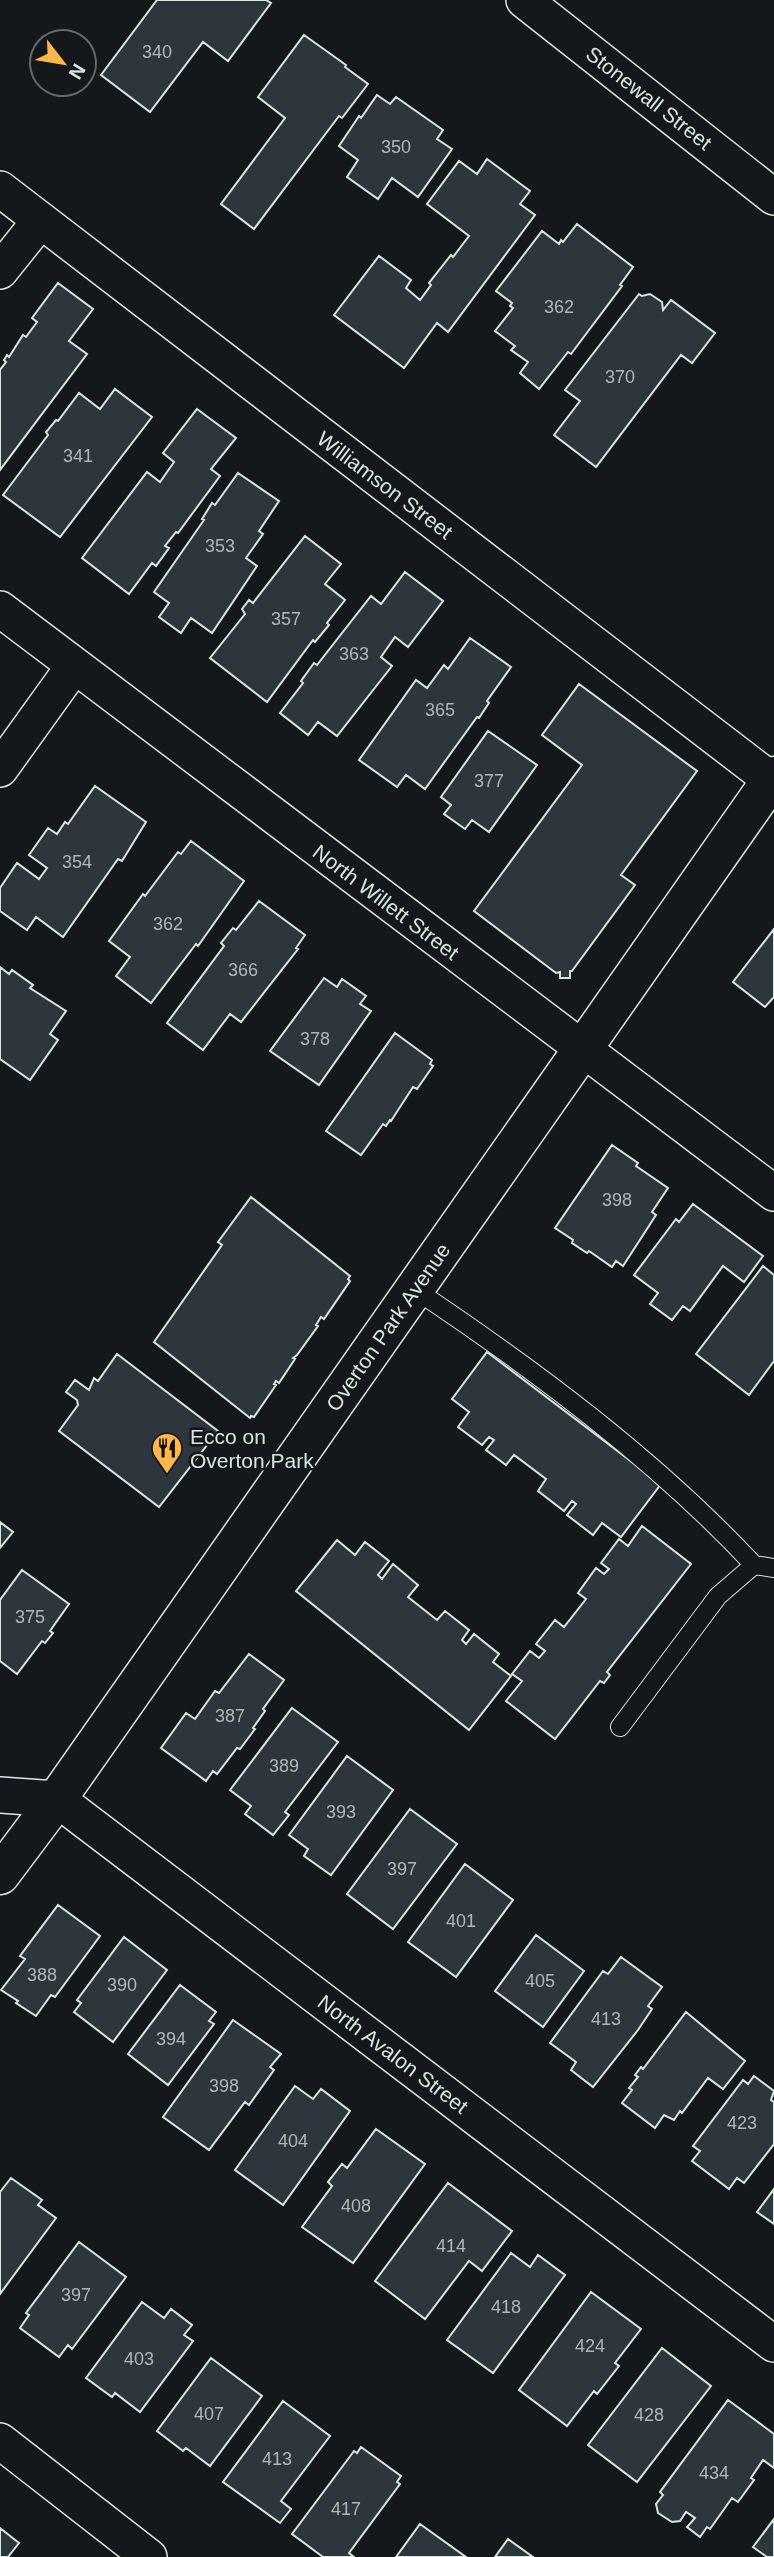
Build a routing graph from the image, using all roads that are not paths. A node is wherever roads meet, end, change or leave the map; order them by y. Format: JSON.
{"nodes":[{"id":1,"x":524,"y":0,"type":"edge"},
{"id":2,"x":0,"y":189,"type":"edge"},
{"id":3,"x":774,"y":197,"type":"edge"},
{"id":4,"x":40,"y":220,"type":"junction"},
{"id":5,"x":0,"y":271,"type":"edge"},
{"id":6,"x":0,"y":609,"type":"edge"},
{"id":7,"x":74,"y":666,"type":"junction"},
{"id":8,"x":0,"y":769,"type":"edge"},
{"id":9,"x":773,"y":778,"type":"edge"},
{"id":10,"x":583,"y":1048,"type":"junction"},
{"id":11,"x":774,"y":1193,"type":"edge"},
{"id":12,"x":414,"y":1289,"type":"junction"},
{"id":13,"x":754,"y":1565,"type":"junction"},
{"id":14,"x":774,"y":1567,"type":"edge"},
{"id":15,"x":620,"y":1727,"type":"dead end"},
{"id":16,"x":0,"y":1796,"type":"edge"},
{"id":17,"x":57,"y":1798,"type":"junction"},
{"id":18,"x":0,"y":1875,"type":"edge"},
{"id":19,"x":774,"y":2344,"type":"edge"},
{"id":20,"x":0,"y":2441,"type":"edge"},
{"id":21,"x":149,"y":2557,"type":"edge"}],
"edges":[{"from":1,"to":3,"type":"street","name":"Stonewall Street"},
{"from":2,"to":4,"type":"street","name":"Williamson Street"},
{"from":4,"to":5,"type":"street"},
{"from":4,"to":9,"type":"street","name":"Williamson Street"},
{"from":6,"to":7,"type":"street","name":"North Willett Street"},
{"from":7,"to":8,"type":"street"},
{"from":7,"to":10,"type":"street","name":"North Willett Street"},
{"from":9,"to":10,"type":"street","name":"Overton Park Avenue"},
{"from":10,"to":11,"type":"street","name":"North Willett Street"},
{"from":10,"to":12,"type":"street","name":"Overton Park Avenue"},
{"from":12,"to":13,"type":"lane"},
{"from":12,"to":17,"type":"street","name":"Overton Park Avenue"},
{"from":13,"to":14,"type":"lane"},
{"from":13,"to":15,"type":"lane"},
{"from":16,"to":17,"type":"street"},
{"from":17,"to":18,"type":"street","name":"Overton Park Avenue"},
{"from":17,"to":19,"type":"street","name":"North Avalon Street"},
{"from":20,"to":21,"type":"street"}]}
